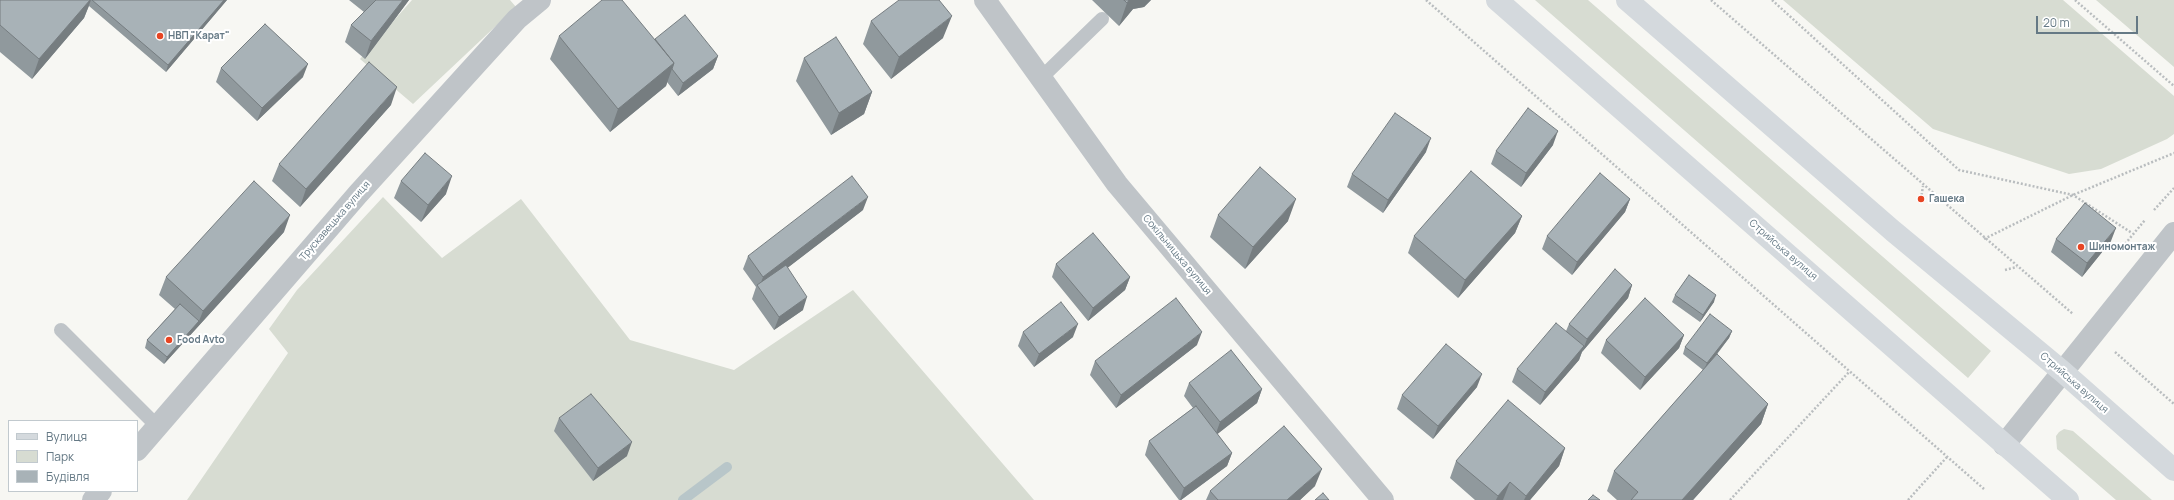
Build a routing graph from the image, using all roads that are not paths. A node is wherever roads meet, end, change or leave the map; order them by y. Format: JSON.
{"nodes":[{"id":1,"x":540,"y":0,"type":"edge"},
{"id":2,"x":985,"y":0,"type":"edge"},
{"id":3,"x":1497,"y":0,"type":"edge"},
{"id":4,"x":1627,"y":0,"type":"edge"},
{"id":5,"x":1102,"y":19,"type":"dead end"},
{"id":6,"x":1041,"y":78,"type":"junction"},
{"id":7,"x":2174,"y":233,"type":"edge"},
{"id":8,"x":61,"y":330,"type":"dead end"},
{"id":9,"x":2063,"y":372,"type":"junction"},
{"id":10,"x":158,"y":427,"type":"junction"},
{"id":11,"x":2004,"y":444,"type":"junction"},
{"id":12,"x":138,"y":449,"type":"edge"},
{"id":13,"x":2174,"y":470,"type":"edge"},
{"id":14,"x":100,"y":492,"type":"edge"},
{"id":15,"x":93,"y":500,"type":"edge"},
{"id":16,"x":1383,"y":500,"type":"edge"},
{"id":17,"x":2068,"y":500,"type":"edge"}],
"edges":[{"from":1,"to":10,"type":"street","name":"Трускавецька вулиця"},
{"from":2,"to":6,"type":"street","name":"Сокільницька вулиця"},
{"from":3,"to":11,"type":"main road","name":"Стрийська вулиця"},
{"from":4,"to":9,"type":"main road","name":"Стрийська вулиця"},
{"from":5,"to":6,"type":"lane"},
{"from":6,"to":16,"type":"street","name":"Сокільницька вулиця"},
{"from":7,"to":9,"type":"street"},
{"from":8,"to":10,"type":"lane"},
{"from":9,"to":11,"type":"street"},
{"from":9,"to":13,"type":"main road","name":"Стрийська вулиця"},
{"from":10,"to":12,"type":"street","name":"Трускавецька вулиця"},
{"from":11,"to":17,"type":"main road","name":"Стрийська вулиця"},
{"from":14,"to":15,"type":"street"}]}
